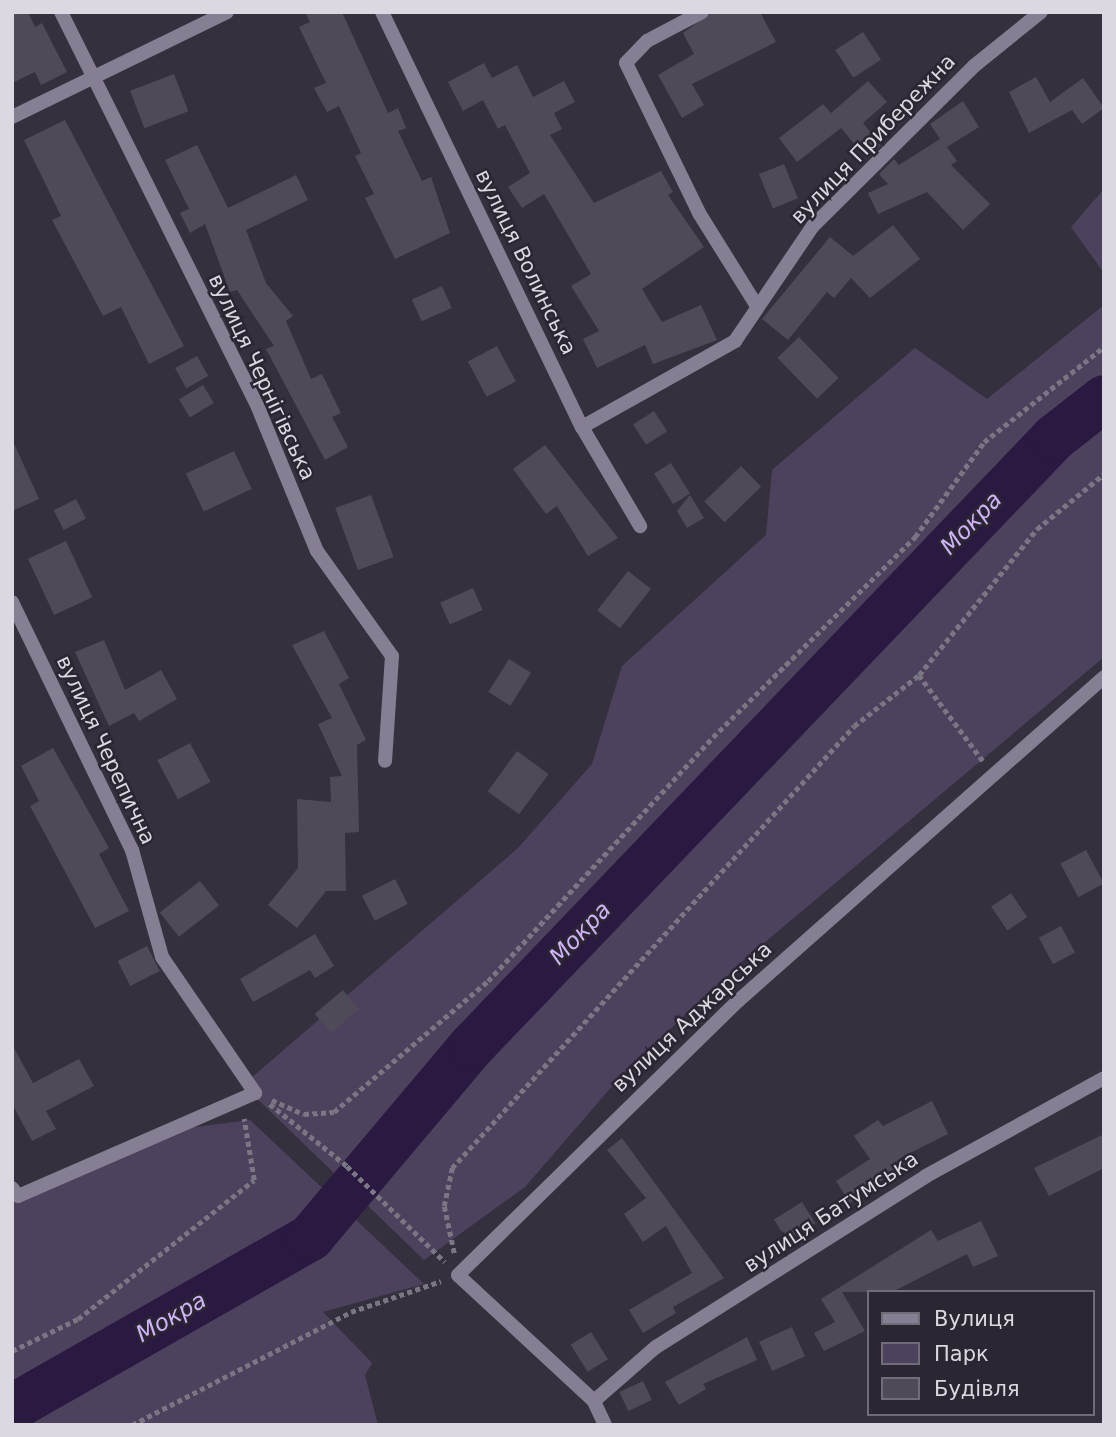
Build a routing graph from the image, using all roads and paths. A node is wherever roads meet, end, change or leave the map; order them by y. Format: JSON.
{"nodes":[{"id":1,"x":61,"y":12,"type":"edge"},
{"id":2,"x":227,"y":12,"type":"edge"},
{"id":3,"x":382,"y":12,"type":"edge"},
{"id":4,"x":702,"y":12,"type":"edge"},
{"id":5,"x":1041,"y":12,"type":"edge"},
{"id":6,"x":93,"y":77,"type":"junction"},
{"id":7,"x":12,"y":117,"type":"edge"},
{"id":8,"x":757,"y":306,"type":"junction"},
{"id":9,"x":1104,"y":347,"type":"edge"},
{"id":10,"x":582,"y":427,"type":"junction"},
{"id":11,"x":1104,"y":474,"type":"edge"},
{"id":12,"x":639,"y":526,"type":"dead end"},
{"id":13,"x":12,"y":602,"type":"edge"},
{"id":14,"x":919,"y":675,"type":"junction"},
{"id":15,"x":1104,"y":677,"type":"edge"},
{"id":16,"x":386,"y":761,"type":"dead end"},
{"id":17,"x":994,"y":775,"type":"junction"},
{"id":18,"x":1104,"y":1078,"type":"edge"},
{"id":19,"x":248,"y":1096,"type":"junction"},
{"id":20,"x":15,"y":1192,"type":"edge"},
{"id":21,"x":458,"y":1275,"type":"junction"},
{"id":22,"x":12,"y":1351,"type":"edge"},
{"id":23,"x":594,"y":1401,"type":"junction"},
{"id":24,"x":132,"y":1425,"type":"edge"},
{"id":25,"x":605,"y":1425,"type":"edge"}],
"edges":[{"from":1,"to":6,"type":"street","name":"вулиця Чернігівська"},
{"from":2,"to":6,"type":"street"},
{"from":3,"to":10,"type":"street","name":"вулиця Волинська"},
{"from":4,"to":8,"type":"street"},
{"from":5,"to":8,"type":"street","name":"вулиця Прибережна"},
{"from":6,"to":7,"type":"street"},
{"from":6,"to":16,"type":"street","name":"вулиця Чернігівська"},
{"from":8,"to":10,"type":"street","name":"вулиця Прибережна"},
{"from":9,"to":19,"type":"path"},
{"from":10,"to":12,"type":"street","name":"вулиця Волинська"},
{"from":11,"to":14,"type":"path"},
{"from":13,"to":19,"type":"street","name":"вулиця Черепична"},
{"from":14,"to":17,"type":"path"},
{"from":14,"to":21,"type":"path"},
{"from":15,"to":17,"type":"street","name":"вулиця Аджарська"},
{"from":17,"to":21,"type":"street","name":"вулиця Аджарська"},
{"from":18,"to":23,"type":"street","name":"вулиця Батумська"},
{"from":19,"to":20,"type":"street"},
{"from":19,"to":21,"type":"path"},
{"from":19,"to":22,"type":"path"},
{"from":21,"to":23,"type":"street"},
{"from":21,"to":24,"type":"path"},
{"from":23,"to":25,"type":"street"}]}
